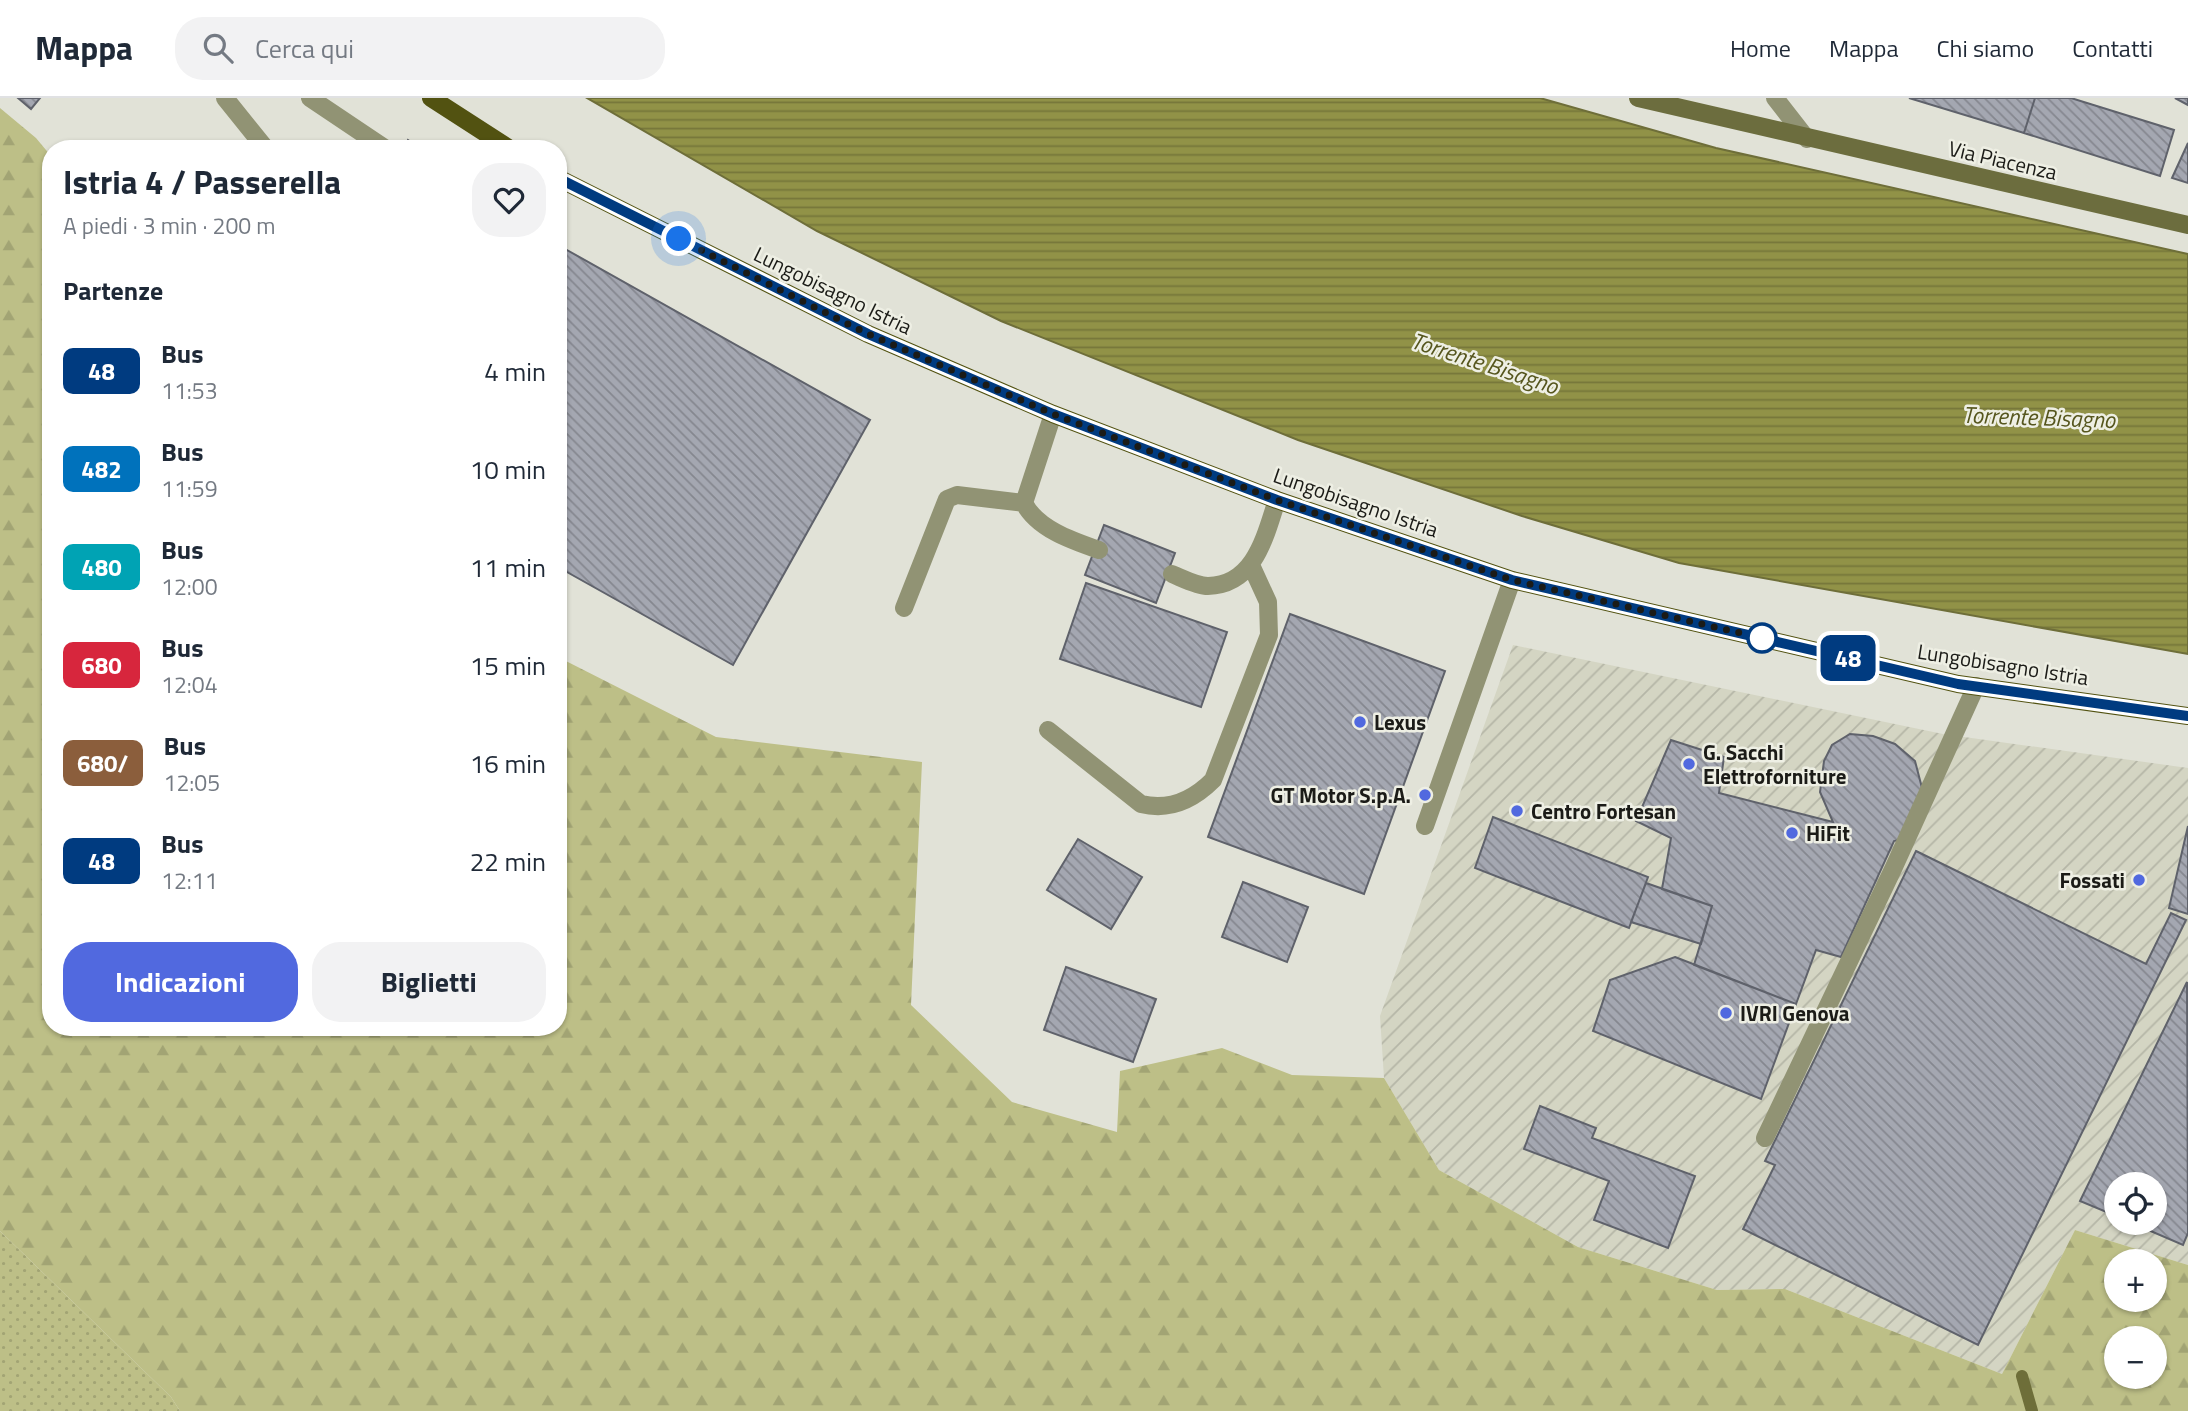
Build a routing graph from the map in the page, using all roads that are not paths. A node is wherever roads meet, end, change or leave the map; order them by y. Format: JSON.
{"nodes":[{"id":1,"x":225,"y":98,"type":"edge"},
{"id":2,"x":310,"y":98,"type":"edge"},
{"id":3,"x":431,"y":98,"type":"edge"},
{"id":4,"x":1638,"y":98,"type":"edge"},
{"id":5,"x":1775,"y":98,"type":"edge"},
{"id":6,"x":1807,"y":139,"type":"junction"},
{"id":7,"x":259,"y":140,"type":"edge"},
{"id":8,"x":373,"y":140,"type":"edge"},
{"id":9,"x":496,"y":140,"type":"edge"},
{"id":10,"x":567,"y":183,"type":"edge"},
{"id":11,"x":2188,"y":225,"type":"edge"},
{"id":12,"x":1053,"y":414,"type":"junction"},
{"id":13,"x":1277,"y":500,"type":"junction"},
{"id":14,"x":1024,"y":503,"type":"junction"},
{"id":15,"x":1099,"y":550,"type":"dead end"},
{"id":16,"x":1251,"y":565,"type":"junction"},
{"id":17,"x":1172,"y":574,"type":"dead end"},
{"id":18,"x":1512,"y":580,"type":"junction"},
{"id":19,"x":904,"y":608,"type":"dead end"},
{"id":20,"x":1976,"y":685,"type":"junction"},
{"id":21,"x":2188,"y":716,"type":"edge"},
{"id":22,"x":1048,"y":730,"type":"dead end"},
{"id":23,"x":1425,"y":826,"type":"dead end"},
{"id":24,"x":1765,"y":1138,"type":"dead end"}],
"edges":[{"from":1,"to":7,"type":"street"},
{"from":2,"to":8,"type":"street"},
{"from":3,"to":9,"type":"main road"},
{"from":4,"to":6,"type":"main road","name":"Via Piacenza"},
{"from":5,"to":6,"type":"street"},
{"from":6,"to":11,"type":"main road","name":"Via Piacenza"},
{"from":10,"to":12,"type":"main road","name":"Lungobisagno Istria"},
{"from":12,"to":13,"type":"main road","name":"Lungobisagno Istria"},
{"from":12,"to":14,"type":"street"},
{"from":13,"to":16,"type":"street"},
{"from":13,"to":18,"type":"main road","name":"Lungobisagno Istria"},
{"from":14,"to":15,"type":"street"},
{"from":14,"to":19,"type":"street"},
{"from":16,"to":17,"type":"street"},
{"from":16,"to":22,"type":"street"},
{"from":18,"to":20,"type":"main road","name":"Lungobisagno Istria"},
{"from":18,"to":23,"type":"street"},
{"from":20,"to":21,"type":"main road","name":"Lungobisagno Istria"},
{"from":20,"to":24,"type":"street"}]}
